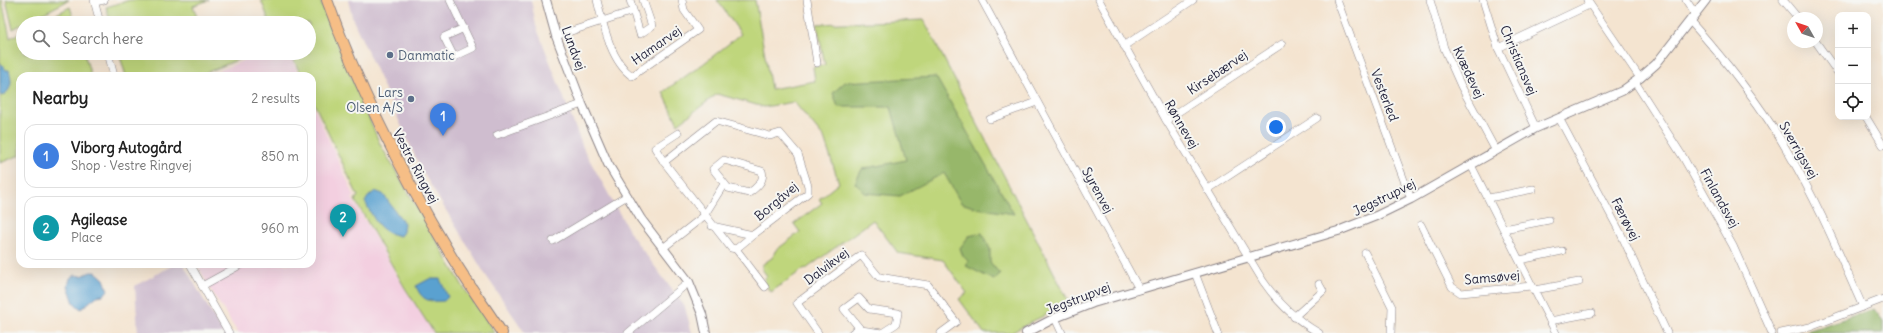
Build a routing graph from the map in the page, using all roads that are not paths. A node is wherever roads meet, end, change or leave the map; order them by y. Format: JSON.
{"nodes":[{"id":1,"x":104,"y":0,"type":"edge"},
{"id":2,"x":327,"y":0,"type":"edge"},
{"id":3,"x":450,"y":0,"type":"edge"},
{"id":4,"x":546,"y":0,"type":"edge"},
{"id":5,"x":597,"y":0,"type":"edge"},
{"id":6,"x":630,"y":0,"type":"edge"},
{"id":7,"x":643,"y":0,"type":"edge"},
{"id":8,"x":682,"y":0,"type":"edge"},
{"id":9,"x":807,"y":0,"type":"edge"},
{"id":10,"x":982,"y":0,"type":"edge"},
{"id":11,"x":1099,"y":0,"type":"edge"},
{"id":12,"x":1193,"y":0,"type":"edge"},
{"id":13,"x":1337,"y":0,"type":"edge"},
{"id":14,"x":1430,"y":0,"type":"edge"},
{"id":15,"x":1483,"y":0,"type":"edge"},
{"id":16,"x":1686,"y":0,"type":"edge"},
{"id":17,"x":1706,"y":0,"type":"edge"},
{"id":18,"x":1783,"y":0,"type":"edge"},
{"id":19,"x":94,"y":1,"type":"edge"},
{"id":20,"x":1588,"y":2,"type":"edge"},
{"id":21,"x":632,"y":10,"type":"junction"},
{"id":22,"x":1793,"y":12,"type":"edge"},
{"id":23,"x":1695,"y":14,"type":"junction"},
{"id":24,"x":98,"y":16,"type":"edge"},
{"id":25,"x":603,"y":21,"type":"junction"},
{"id":26,"x":1690,"y":21,"type":"junction"},
{"id":27,"x":464,"y":28,"type":"junction"},
{"id":28,"x":556,"y":36,"type":"junction"},
{"id":29,"x":1282,"y":44,"type":"dead end"},
{"id":30,"x":1124,"y":46,"type":"junction"},
{"id":31,"x":1498,"y":48,"type":"junction"},
{"id":32,"x":1820,"y":48,"type":"edge"},
{"id":33,"x":110,"y":60,"type":"edge"},
{"id":34,"x":818,"y":63,"type":"dead end"},
{"id":35,"x":1835,"y":69,"type":"edge"},
{"id":36,"x":113,"y":72,"type":"edge"},
{"id":37,"x":1638,"y":80,"type":"junction"},
{"id":38,"x":1037,"y":102,"type":"junction"},
{"id":39,"x":582,"y":104,"type":"junction"},
{"id":40,"x":1317,"y":118,"type":"dead end"},
{"id":41,"x":1559,"y":118,"type":"junction"},
{"id":42,"x":990,"y":119,"type":"dead end"},
{"id":43,"x":1166,"y":120,"type":"junction"},
{"id":44,"x":1868,"y":120,"type":"edge"},
{"id":45,"x":1536,"y":128,"type":"junction"},
{"id":46,"x":678,"y":134,"type":"dead end"},
{"id":47,"x":497,"y":135,"type":"dead end"},
{"id":48,"x":1883,"y":145,"type":"edge"},
{"id":49,"x":1496,"y":151,"type":"junction"},
{"id":50,"x":664,"y":162,"type":"junction"},
{"id":51,"x":1472,"y":164,"type":"junction"},
{"id":52,"x":724,"y":184,"type":"junction"},
{"id":53,"x":1533,"y":189,"type":"dead end"},
{"id":54,"x":1207,"y":190,"type":"junction"},
{"id":55,"x":627,"y":196,"type":"junction"},
{"id":56,"x":1488,"y":198,"type":"junction"},
{"id":57,"x":1411,"y":199,"type":"junction"},
{"id":58,"x":704,"y":216,"type":"junction"},
{"id":59,"x":1549,"y":220,"type":"dead end"},
{"id":60,"x":1421,"y":225,"type":"dead end"},
{"id":61,"x":712,"y":226,"type":"junction"},
{"id":62,"x":1504,"y":229,"type":"junction"},
{"id":63,"x":753,"y":236,"type":"junction"},
{"id":64,"x":553,"y":241,"type":"dead end"},
{"id":65,"x":663,"y":248,"type":"junction"},
{"id":66,"x":736,"y":249,"type":"junction"},
{"id":67,"x":1562,"y":251,"type":"dead end"},
{"id":68,"x":1365,"y":253,"type":"dead end"},
{"id":69,"x":1248,"y":257,"type":"junction"},
{"id":70,"x":1520,"y":260,"type":"junction"},
{"id":71,"x":192,"y":268,"type":"edge"},
{"id":72,"x":235,"y":268,"type":"edge"},
{"id":73,"x":1195,"y":273,"type":"junction"},
{"id":74,"x":689,"y":282,"type":"junction"},
{"id":75,"x":1580,"y":282,"type":"dead end"},
{"id":76,"x":1319,"y":284,"type":"dead end"},
{"id":77,"x":202,"y":286,"type":"junction"},
{"id":78,"x":765,"y":287,"type":"dead end"},
{"id":79,"x":1533,"y":288,"type":"junction"},
{"id":80,"x":1139,"y":289,"type":"junction"},
{"id":81,"x":1883,"y":299,"type":"edge"},
{"id":82,"x":1863,"y":307,"type":"junction"},
{"id":83,"x":1592,"y":313,"type":"dead end"},
{"id":84,"x":1294,"y":317,"type":"junction"},
{"id":85,"x":1055,"y":318,"type":"junction"},
{"id":86,"x":1550,"y":321,"type":"junction"},
{"id":87,"x":859,"y":328,"type":"junction"},
{"id":88,"x":229,"y":333,"type":"edge"},
{"id":89,"x":502,"y":333,"type":"edge"},
{"id":90,"x":628,"y":333,"type":"edge"},
{"id":91,"x":706,"y":333,"type":"edge"},
{"id":92,"x":818,"y":333,"type":"edge"},
{"id":93,"x":852,"y":333,"type":"edge"},
{"id":94,"x":940,"y":333,"type":"edge"},
{"id":95,"x":1026,"y":333,"type":"edge"},
{"id":96,"x":1062,"y":333,"type":"edge"},
{"id":97,"x":1218,"y":333,"type":"edge"},
{"id":98,"x":1319,"y":333,"type":"edge"},
{"id":99,"x":1391,"y":333,"type":"edge"},
{"id":100,"x":1556,"y":333,"type":"edge"},
{"id":101,"x":1667,"y":333,"type":"edge"},
{"id":102,"x":1772,"y":333,"type":"edge"},
{"id":103,"x":1781,"y":333,"type":"edge"}],
"edges":[{"from":1,"to":19,"type":"street"},
{"from":2,"to":89,"type":"main road","name":"Vestre Ringvej"},
{"from":3,"to":27,"type":"street"},
{"from":4,"to":28,"type":"street","name":"Lundvej"},
{"from":5,"to":25,"type":"street","name":"Hamarvej"},
{"from":6,"to":21,"type":"street","name":"Hamarvej"},
{"from":7,"to":21,"type":"street","name":"Hamarvej"},
{"from":8,"to":25,"type":"street","name":"Hamarvej"},
{"from":9,"to":34,"type":"street"},
{"from":10,"to":38,"type":"street","name":"Syrenvej"},
{"from":11,"to":30,"type":"street","name":"Rønnevej"},
{"from":12,"to":30,"type":"street"},
{"from":13,"to":57,"type":"street","name":"Vesterled"},
{"from":14,"to":49,"type":"street","name":"Kvædevej"},
{"from":15,"to":31,"type":"street","name":"Christiansvej"},
{"from":16,"to":23,"type":"street"},
{"from":17,"to":23,"type":"street","name":"Jegstrupvej"},
{"from":18,"to":22,"type":"street"},
{"from":19,"to":24,"type":"street"},
{"from":20,"to":31,"type":"street"},
{"from":20,"to":37,"type":"street","name":"Finlandsvej"},
{"from":21,"to":25,"type":"street"},
{"from":23,"to":26,"type":"street","name":"Jegstrupvej"},
{"from":25,"to":28,"type":"street"},
{"from":26,"to":37,"type":"street","name":"Jegstrupvej"},
{"from":26,"to":82,"type":"street","name":"Sverrigsvej"},
{"from":27,"to":27,"type":"street"},
{"from":28,"to":39,"type":"street","name":"Lundvej"},
{"from":29,"to":43,"type":"street","name":"Kirsebærvej"},
{"from":30,"to":43,"type":"street","name":"Rønnevej"},
{"from":31,"to":45,"type":"street","name":"Christiansvej"},
{"from":32,"to":35,"type":"street"},
{"from":33,"to":36,"type":"street"},
{"from":37,"to":41,"type":"street","name":"Jegstrupvej"},
{"from":37,"to":102,"type":"street","name":"Finlandsvej"},
{"from":38,"to":42,"type":"street"},
{"from":38,"to":80,"type":"street","name":"Syrenvej"},
{"from":39,"to":47,"type":"street"},
{"from":39,"to":55,"type":"street","name":"Lundvej"},
{"from":40,"to":54,"type":"street"},
{"from":41,"to":45,"type":"street","name":"Jegstrupvej"},
{"from":41,"to":101,"type":"street","name":"Færøvej"},
{"from":43,"to":54,"type":"street","name":"Rønnevej"},
{"from":44,"to":48,"type":"street"},
{"from":45,"to":49,"type":"street","name":"Jegstrupvej"},
{"from":46,"to":50,"type":"street"},
{"from":49,"to":51,"type":"street","name":"Jegstrupvej"},
{"from":50,"to":58,"type":"street"},
{"from":50,"to":63,"type":"street","name":"Borgåvej"},
{"from":51,"to":56,"type":"street"},
{"from":51,"to":57,"type":"street","name":"Jegstrupvej"},
{"from":52,"to":52,"type":"street","name":"Borgåvej"},
{"from":52,"to":58,"type":"street"},
{"from":53,"to":56,"type":"street"},
{"from":54,"to":69,"type":"street","name":"Rønnevej"},
{"from":55,"to":64,"type":"street"},
{"from":55,"to":65,"type":"street","name":"Lundvej"},
{"from":56,"to":62,"type":"street"},
{"from":57,"to":69,"type":"street","name":"Jegstrupvej"},
{"from":58,"to":61,"type":"street"},
{"from":58,"to":65,"type":"street"},
{"from":59,"to":62,"type":"street"},
{"from":60,"to":79,"type":"street","name":"Samsøvej"},
{"from":61,"to":63,"type":"street","name":"Borgåvej"},
{"from":61,"to":66,"type":"street"},
{"from":62,"to":70,"type":"street"},
{"from":63,"to":66,"type":"street","name":"Borgåvej"},
{"from":65,"to":74,"type":"street","name":"Lundvej"},
{"from":66,"to":78,"type":"street"},
{"from":67,"to":70,"type":"street"},
{"from":68,"to":99,"type":"street"},
{"from":69,"to":73,"type":"street","name":"Jegstrupvej"},
{"from":69,"to":84,"type":"street","name":"Rønnevej"},
{"from":70,"to":79,"type":"street"},
{"from":71,"to":77,"type":"street"},
{"from":72,"to":77,"type":"street"},
{"from":73,"to":80,"type":"street","name":"Jegstrupvej"},
{"from":73,"to":97,"type":"street"},
{"from":74,"to":90,"type":"street"},
{"from":74,"to":91,"type":"street","name":"Lundvej"},
{"from":75,"to":79,"type":"street","name":"Samsøvej"},
{"from":76,"to":84,"type":"street"},
{"from":77,"to":88,"type":"street"},
{"from":79,"to":86,"type":"street"},
{"from":80,"to":85,"type":"street","name":"Jegstrupvej"},
{"from":81,"to":82,"type":"street"},
{"from":82,"to":103,"type":"street"},
{"from":83,"to":86,"type":"street"},
{"from":84,"to":98,"type":"street","name":"Rønnevej"},
{"from":85,"to":95,"type":"street","name":"Jegstrupvej"},
{"from":85,"to":96,"type":"street"},
{"from":86,"to":100,"type":"street"},
{"from":87,"to":87,"type":"street"},
{"from":87,"to":93,"type":"street"},
{"from":92,"to":94,"type":"street","name":"Dalvikvej"}]}
